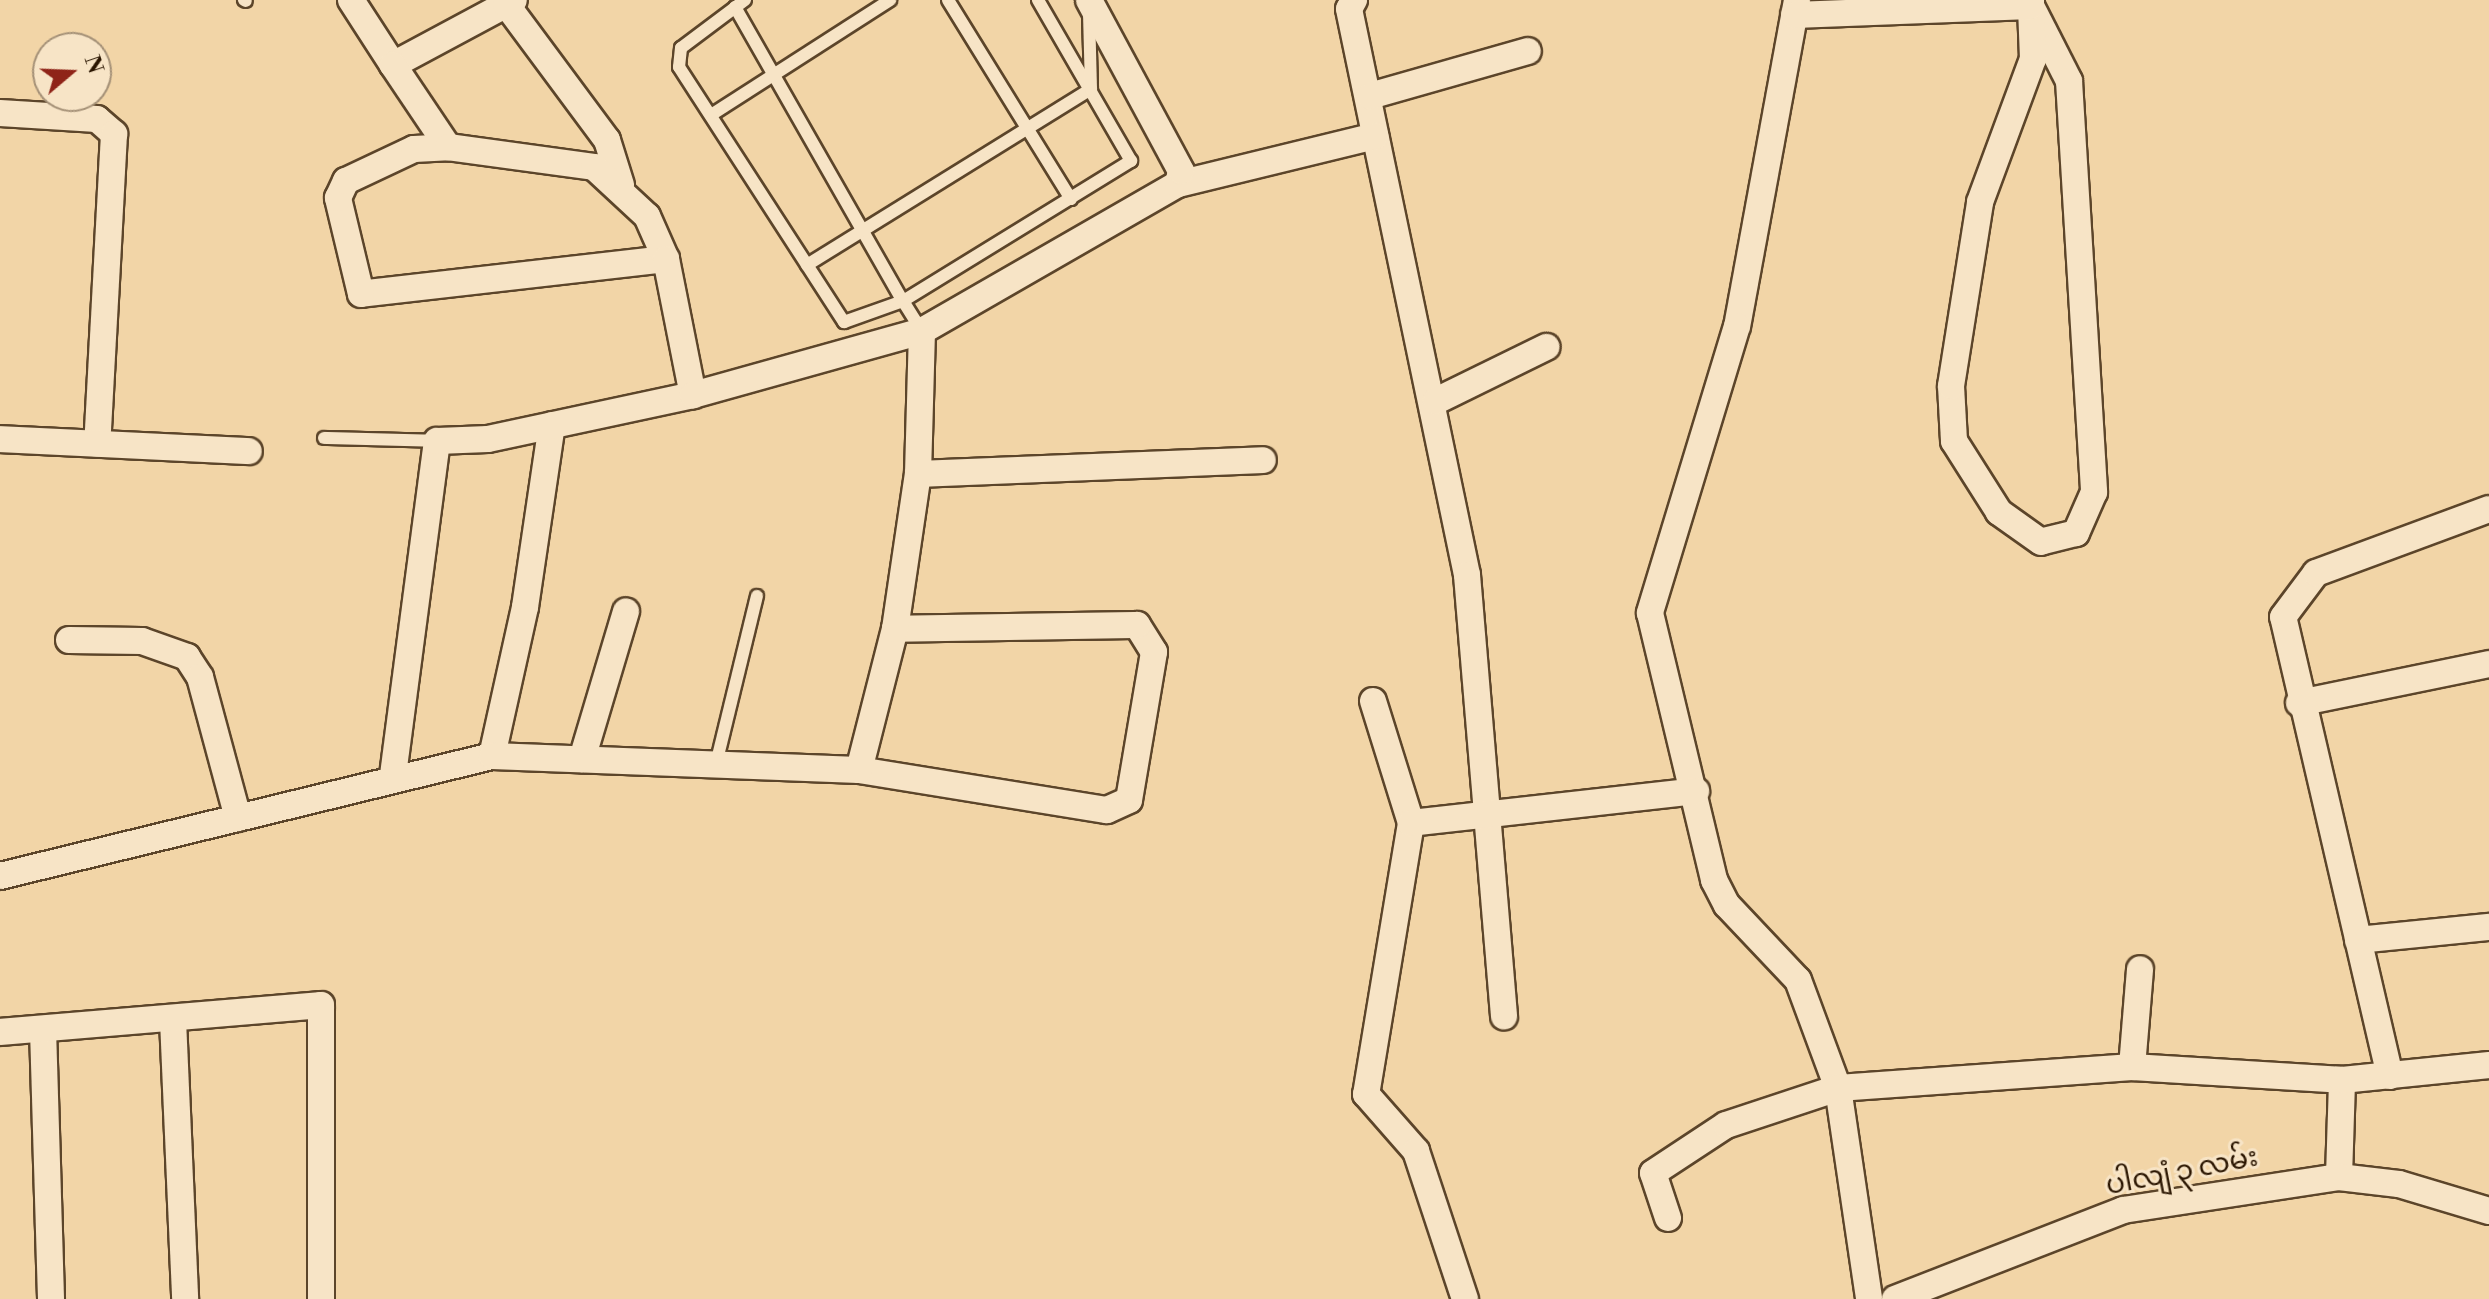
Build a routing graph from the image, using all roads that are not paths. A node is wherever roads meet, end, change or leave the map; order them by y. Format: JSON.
{"nodes":[{"id":1,"x":351,"y":0,"type":"edge"},
{"id":2,"x":890,"y":0,"type":"edge"},
{"id":3,"x":948,"y":0,"type":"edge"},
{"id":4,"x":1038,"y":0,"type":"edge"},
{"id":5,"x":1354,"y":0,"type":"edge"},
{"id":6,"x":508,"y":1,"type":"edge"},
{"id":7,"x":1089,"y":2,"type":"edge"},
{"id":8,"x":740,"y":3,"type":"edge"},
{"id":9,"x":2031,"y":3,"type":"edge"},
{"id":10,"x":1795,"y":8,"type":"edge"},
{"id":11,"x":1528,"y":51,"type":"dead end"},
{"id":12,"x":393,"y":65,"type":"junction"},
{"id":13,"x":773,"y":72,"type":"junction"},
{"id":14,"x":1091,"y":89,"type":"junction"},
{"id":15,"x":1370,"y":96,"type":"junction"},
{"id":16,"x":0,"y":113,"type":"edge"},
{"id":17,"x":711,"y":115,"type":"junction"},
{"id":18,"x":1027,"y":129,"type":"junction"},
{"id":19,"x":1375,"y":136,"type":"junction"},
{"id":20,"x":448,"y":147,"type":"junction"},
{"id":21,"x":1178,"y":184,"type":"junction"},
{"id":22,"x":621,"y":185,"type":"junction"},
{"id":23,"x":1071,"y":199,"type":"junction"},
{"id":24,"x":863,"y":230,"type":"junction"},
{"id":25,"x":666,"y":259,"type":"junction"},
{"id":26,"x":807,"y":265,"type":"junction"},
{"id":27,"x":903,"y":301,"type":"junction"},
{"id":28,"x":922,"y":331,"type":"junction"},
{"id":29,"x":1546,"y":347,"type":"dead end"},
{"id":30,"x":693,"y":395,"type":"junction"},
{"id":31,"x":1436,"y":401,"type":"junction"},
{"id":32,"x":552,"y":425,"type":"junction"},
{"id":33,"x":324,"y":438,"type":"dead end"},
{"id":34,"x":0,"y":439,"type":"edge"},
{"id":35,"x":437,"y":441,"type":"junction"},
{"id":36,"x":97,"y":444,"type":"junction"},
{"id":37,"x":249,"y":451,"type":"dead end"},
{"id":38,"x":1263,"y":460,"type":"dead end"},
{"id":39,"x":918,"y":474,"type":"junction"},
{"id":40,"x":2489,"y":509,"type":"edge"},
{"id":41,"x":757,"y":596,"type":"dead end"},
{"id":42,"x":626,"y":611,"type":"dead end"},
{"id":43,"x":895,"y":629,"type":"junction"},
{"id":44,"x":69,"y":640,"type":"dead end"},
{"id":45,"x":2489,"y":664,"type":"edge"},
{"id":46,"x":1373,"y":701,"type":"dead end"},
{"id":47,"x":2299,"y":703,"type":"junction"},
{"id":48,"x":492,"y":756,"type":"junction"},
{"id":49,"x":582,"y":759,"type":"junction"},
{"id":50,"x":716,"y":765,"type":"junction"},
{"id":51,"x":859,"y":770,"type":"junction"},
{"id":52,"x":393,"y":775,"type":"junction"},
{"id":53,"x":1696,"y":791,"type":"junction"},
{"id":54,"x":1489,"y":811,"type":"junction"},
{"id":55,"x":238,"y":818,"type":"junction"},
{"id":56,"x":1411,"y":823,"type":"junction"},
{"id":57,"x":0,"y":876,"type":"edge"},
{"id":58,"x":2489,"y":927,"type":"edge"},
{"id":59,"x":2358,"y":940,"type":"junction"},
{"id":60,"x":2140,"y":969,"type":"dead end"},
{"id":61,"x":1504,"y":1016,"type":"dead end"},
{"id":62,"x":173,"y":1020,"type":"junction"},
{"id":63,"x":43,"y":1029,"type":"junction"},
{"id":64,"x":0,"y":1032,"type":"edge"},
{"id":65,"x":2489,"y":1065,"type":"edge"},
{"id":66,"x":2132,"y":1067,"type":"junction"},
{"id":67,"x":2390,"y":1076,"type":"junction"},
{"id":68,"x":2342,"y":1080,"type":"junction"},
{"id":69,"x":1838,"y":1088,"type":"junction"},
{"id":70,"x":2339,"y":1177,"type":"junction"},
{"id":71,"x":2489,"y":1211,"type":"edge"},
{"id":72,"x":1668,"y":1218,"type":"dead end"},
{"id":73,"x":51,"y":1299,"type":"edge"},
{"id":74,"x":185,"y":1299,"type":"edge"},
{"id":75,"x":321,"y":1299,"type":"edge"},
{"id":76,"x":1465,"y":1299,"type":"edge"},
{"id":77,"x":1869,"y":1299,"type":"edge"},
{"id":78,"x":1895,"y":1299,"type":"edge"}],
"edges":[{"from":1,"to":12,"type":"street"},
{"from":2,"to":13,"type":"lane"},
{"from":3,"to":18,"type":"lane"},
{"from":4,"to":14,"type":"lane"},
{"from":5,"to":15,"type":"street"},
{"from":6,"to":12,"type":"street"},
{"from":6,"to":22,"type":"street"},
{"from":7,"to":14,"type":"lane"},
{"from":7,"to":21,"type":"street"},
{"from":8,"to":13,"type":"lane"},
{"from":8,"to":17,"type":"lane"},
{"from":9,"to":9,"type":"street"},
{"from":9,"to":10,"type":"street"},
{"from":10,"to":53,"type":"street"},
{"from":11,"to":15,"type":"street"},
{"from":12,"to":20,"type":"street"},
{"from":13,"to":17,"type":"lane"},
{"from":13,"to":24,"type":"lane"},
{"from":14,"to":18,"type":"lane"},
{"from":14,"to":23,"type":"lane"},
{"from":15,"to":19,"type":"street"},
{"from":16,"to":36,"type":"street"},
{"from":17,"to":26,"type":"lane"},
{"from":18,"to":23,"type":"lane"},
{"from":18,"to":24,"type":"lane"},
{"from":19,"to":21,"type":"street"},
{"from":19,"to":31,"type":"street"},
{"from":20,"to":22,"type":"street"},
{"from":20,"to":25,"type":"street"},
{"from":21,"to":28,"type":"street"},
{"from":22,"to":25,"type":"street"},
{"from":23,"to":27,"type":"lane"},
{"from":24,"to":26,"type":"lane"},
{"from":24,"to":27,"type":"lane"},
{"from":25,"to":30,"type":"street"},
{"from":26,"to":27,"type":"lane"},
{"from":27,"to":28,"type":"lane"},
{"from":28,"to":30,"type":"street"},
{"from":28,"to":39,"type":"street"},
{"from":29,"to":31,"type":"street"},
{"from":30,"to":32,"type":"street"},
{"from":31,"to":54,"type":"street"},
{"from":32,"to":35,"type":"street"},
{"from":32,"to":48,"type":"street"},
{"from":33,"to":35,"type":"lane"},
{"from":34,"to":36,"type":"street"},
{"from":35,"to":52,"type":"street"},
{"from":36,"to":37,"type":"street"},
{"from":38,"to":39,"type":"street"},
{"from":39,"to":43,"type":"street"},
{"from":40,"to":47,"type":"street"},
{"from":41,"to":50,"type":"lane"},
{"from":42,"to":49,"type":"street"},
{"from":43,"to":51,"type":"street"},
{"from":43,"to":51,"type":"street"},
{"from":44,"to":55,"type":"street"},
{"from":45,"to":47,"type":"street"},
{"from":46,"to":56,"type":"street"},
{"from":47,"to":59,"type":"street"},
{"from":48,"to":49,"type":"street"},
{"from":48,"to":52,"type":"street"},
{"from":49,"to":50,"type":"street"},
{"from":50,"to":51,"type":"street"},
{"from":52,"to":55,"type":"street"},
{"from":53,"to":54,"type":"street"},
{"from":53,"to":69,"type":"street"},
{"from":54,"to":56,"type":"street"},
{"from":54,"to":61,"type":"street"},
{"from":55,"to":57,"type":"street"},
{"from":56,"to":76,"type":"street"},
{"from":58,"to":59,"type":"street"},
{"from":59,"to":67,"type":"street"},
{"from":60,"to":66,"type":"street"},
{"from":62,"to":63,"type":"street"},
{"from":62,"to":74,"type":"street"},
{"from":62,"to":75,"type":"street"},
{"from":63,"to":64,"type":"street"},
{"from":63,"to":73,"type":"street"},
{"from":65,"to":67,"type":"street"},
{"from":66,"to":68,"type":"street"},
{"from":66,"to":69,"type":"street"},
{"from":67,"to":68,"type":"street"},
{"from":68,"to":70,"type":"street"},
{"from":69,"to":72,"type":"street"},
{"from":69,"to":77,"type":"street"},
{"from":70,"to":71,"type":"street","name":"ပါလျံ ၃ လမ်း"},
{"from":70,"to":78,"type":"street","name":"ပါလျံ ၃ လမ်း"}]}
